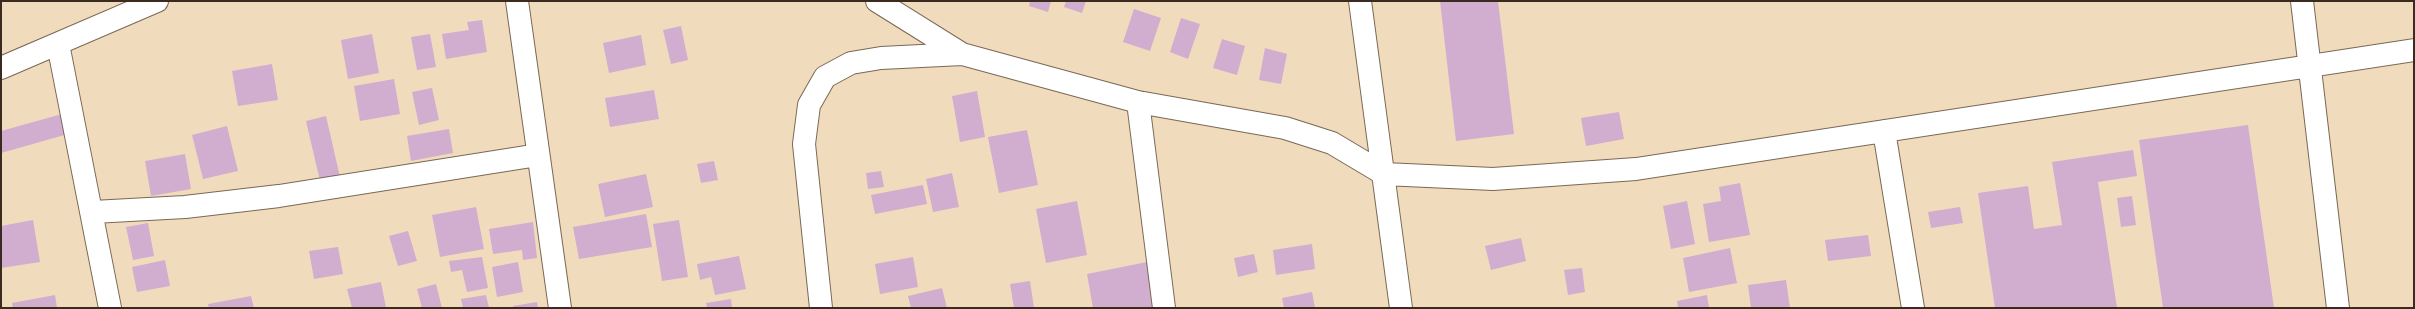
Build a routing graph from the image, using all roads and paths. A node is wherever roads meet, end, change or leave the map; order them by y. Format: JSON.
{"nodes":[{"id":1,"x":157,"y":1,"type":"edge"},
{"id":2,"x":517,"y":1,"type":"edge"},
{"id":3,"x":877,"y":1,"type":"edge"},
{"id":4,"x":1360,"y":1,"type":"edge"},
{"id":5,"x":2302,"y":1,"type":"edge"},
{"id":6,"x":58,"y":44,"type":"junction"},
{"id":7,"x":2414,"y":50,"type":"edge"},
{"id":8,"x":962,"y":54,"type":"junction"},
{"id":9,"x":2311,"y":64,"type":"junction"},
{"id":10,"x":1,"y":68,"type":"edge"},
{"id":11,"x":1138,"y":102,"type":"junction"},
{"id":12,"x":1884,"y":131,"type":"junction"},
{"id":13,"x":538,"y":155,"type":"junction"},
{"id":14,"x":1384,"y":174,"type":"junction"},
{"id":15,"x":93,"y":212,"type":"junction"},
{"id":16,"x":110,"y":308,"type":"edge"},
{"id":17,"x":560,"y":308,"type":"edge"},
{"id":18,"x":821,"y":308,"type":"edge"},
{"id":19,"x":1164,"y":308,"type":"edge"},
{"id":20,"x":1401,"y":308,"type":"edge"},
{"id":21,"x":1913,"y":308,"type":"edge"},
{"id":22,"x":2338,"y":308,"type":"edge"}],
"edges":[{"from":1,"to":6,"type":"street"},
{"from":2,"to":13,"type":"street"},
{"from":3,"to":8,"type":"street"},
{"from":4,"to":14,"type":"street"},
{"from":5,"to":9,"type":"street"},
{"from":6,"to":10,"type":"street"},
{"from":6,"to":15,"type":"street"},
{"from":7,"to":9,"type":"street"},
{"from":8,"to":11,"type":"street"},
{"from":8,"to":18,"type":"street"},
{"from":9,"to":12,"type":"street"},
{"from":9,"to":22,"type":"street"},
{"from":11,"to":14,"type":"street"},
{"from":11,"to":19,"type":"street"},
{"from":12,"to":14,"type":"street"},
{"from":12,"to":21,"type":"street"},
{"from":13,"to":15,"type":"street"},
{"from":13,"to":17,"type":"street"},
{"from":14,"to":20,"type":"street"},
{"from":15,"to":16,"type":"street"}]}
